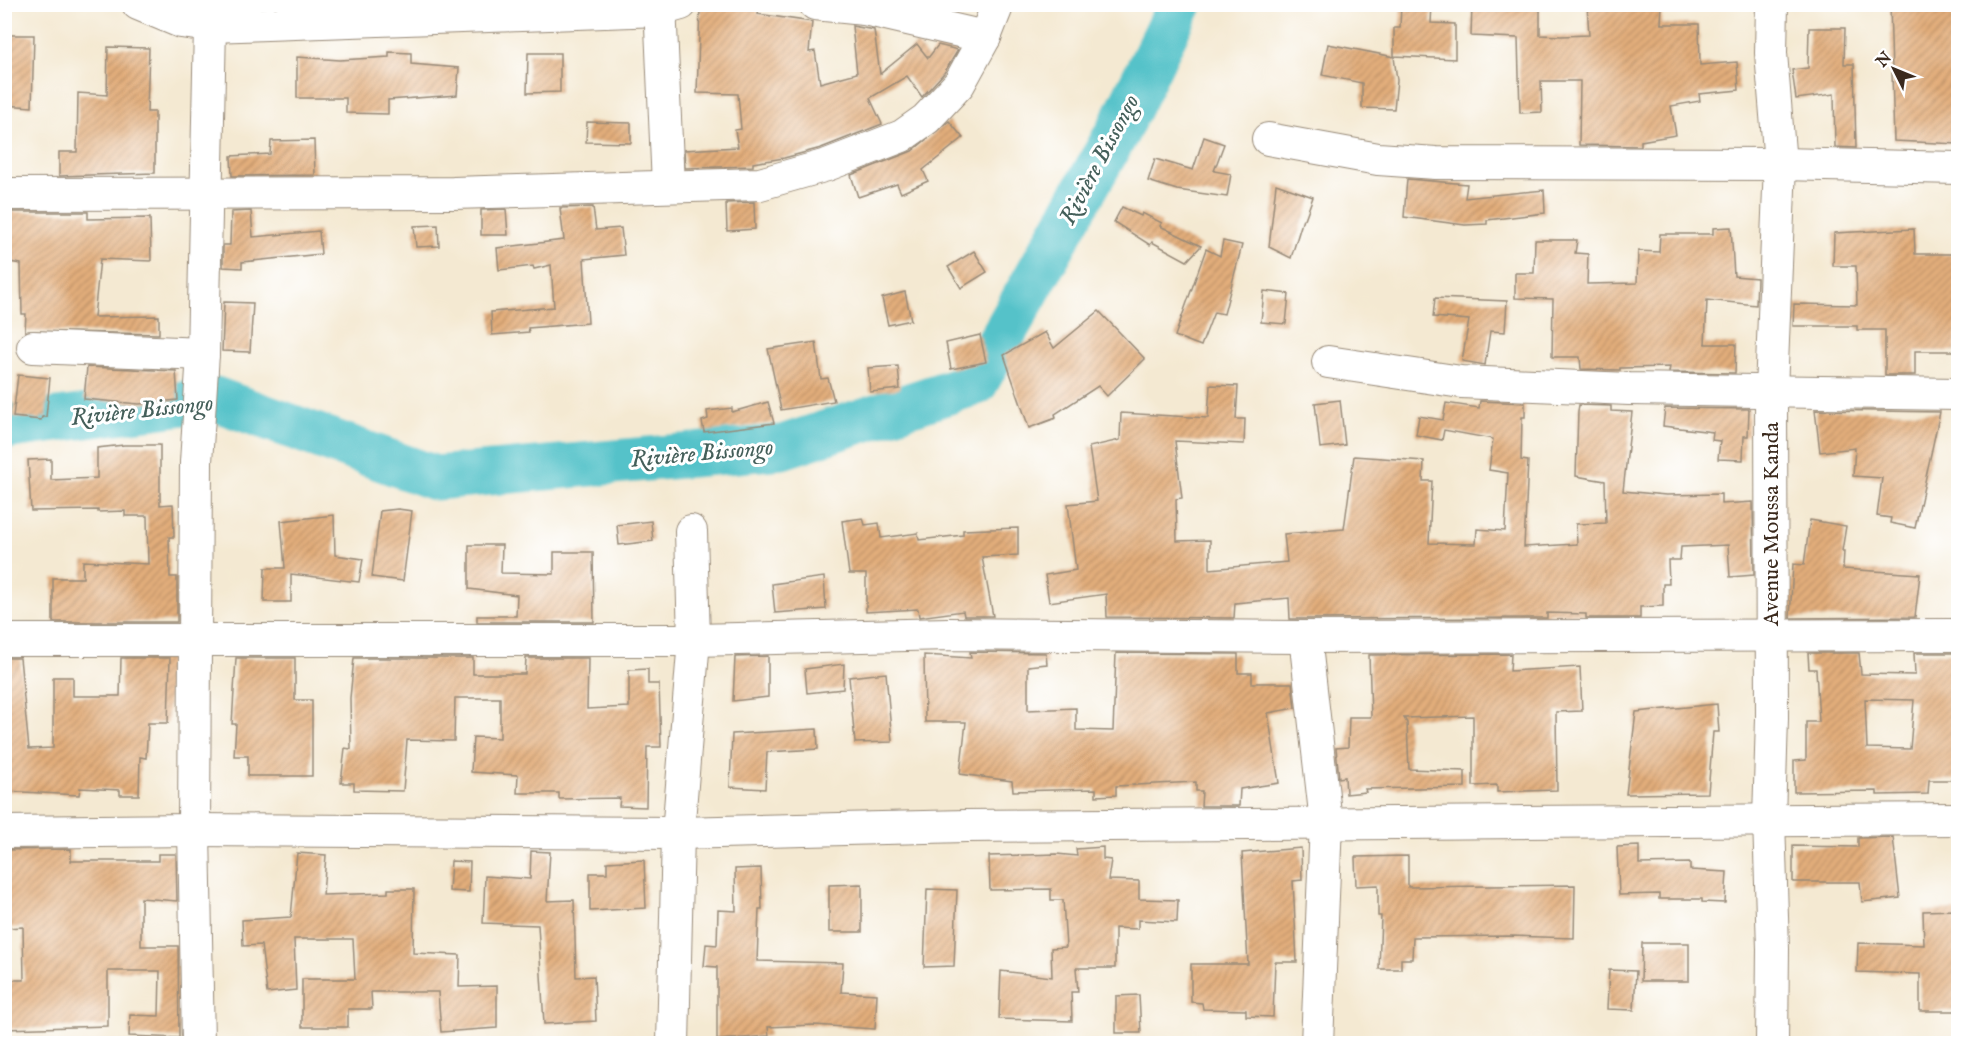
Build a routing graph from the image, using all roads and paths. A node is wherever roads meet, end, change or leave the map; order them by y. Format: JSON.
{"nodes":[{"id":1,"x":138,"y":4,"type":"edge"},
{"id":2,"x":815,"y":4,"type":"edge"},
{"id":3,"x":998,"y":4,"type":"edge"},
{"id":4,"x":1772,"y":4,"type":"edge"},
{"id":5,"x":667,"y":6,"type":"edge"},
{"id":6,"x":210,"y":26,"type":"junction"},
{"id":7,"x":985,"y":37,"type":"junction"},
{"id":8,"x":1268,"y":139,"type":"dead end"},
{"id":9,"x":1780,"y":164,"type":"junction"},
{"id":10,"x":1959,"y":168,"type":"edge"},
{"id":11,"x":668,"y":186,"type":"junction"},
{"id":12,"x":4,"y":194,"type":"edge"},
{"id":13,"x":207,"y":196,"type":"junction"},
{"id":14,"x":33,"y":347,"type":"dead end"},
{"id":15,"x":203,"y":354,"type":"junction"},
{"id":16,"x":1328,"y":362,"type":"dead end"},
{"id":17,"x":1771,"y":391,"type":"junction"},
{"id":18,"x":1959,"y":394,"type":"edge"},
{"id":19,"x":691,"y":531,"type":"dead end"},
{"id":20,"x":1772,"y":634,"type":"junction"},
{"id":21,"x":1959,"y":635,"type":"edge"},
{"id":22,"x":1305,"y":637,"type":"junction"},
{"id":23,"x":194,"y":639,"type":"junction"},
{"id":24,"x":4,"y":640,"type":"edge"},
{"id":25,"x":694,"y":640,"type":"junction"},
{"id":26,"x":1769,"y":819,"type":"junction"},
{"id":27,"x":1959,"y":819,"type":"edge"},
{"id":28,"x":1326,"y":822,"type":"junction"},
{"id":29,"x":194,"y":830,"type":"junction"},
{"id":30,"x":4,"y":832,"type":"edge"},
{"id":31,"x":678,"y":833,"type":"junction"},
{"id":32,"x":198,"y":1044,"type":"edge"},
{"id":33,"x":673,"y":1044,"type":"edge"},
{"id":34,"x":1317,"y":1044,"type":"edge"},
{"id":35,"x":1772,"y":1044,"type":"edge"}],
"edges":[{"from":1,"to":6,"type":"street"},
{"from":2,"to":7,"type":"street"},
{"from":3,"to":7,"type":"street"},
{"from":4,"to":9,"type":"street","name":"Avenue Moussa Kanda"},
{"from":5,"to":6,"type":"street"},
{"from":5,"to":11,"type":"street"},
{"from":6,"to":13,"type":"street"},
{"from":7,"to":11,"type":"street"},
{"from":8,"to":9,"type":"street"},
{"from":9,"to":10,"type":"street"},
{"from":9,"to":17,"type":"street","name":"Avenue Moussa Kanda"},
{"from":11,"to":13,"type":"street"},
{"from":12,"to":13,"type":"street"},
{"from":13,"to":15,"type":"street"},
{"from":14,"to":15,"type":"street"},
{"from":15,"to":23,"type":"street"},
{"from":16,"to":17,"type":"street"},
{"from":17,"to":18,"type":"street"},
{"from":17,"to":20,"type":"street","name":"Avenue Moussa Kanda"},
{"from":19,"to":25,"type":"street"},
{"from":20,"to":21,"type":"street"},
{"from":20,"to":22,"type":"street"},
{"from":20,"to":26,"type":"street","name":"Avenue Moussa Kanda"},
{"from":22,"to":25,"type":"street"},
{"from":22,"to":28,"type":"street"},
{"from":23,"to":24,"type":"street"},
{"from":23,"to":25,"type":"street"},
{"from":23,"to":29,"type":"street"},
{"from":25,"to":31,"type":"street"},
{"from":26,"to":27,"type":"street"},
{"from":26,"to":28,"type":"street"},
{"from":26,"to":35,"type":"street","name":"Avenue Moussa Kanda"},
{"from":28,"to":31,"type":"street"},
{"from":28,"to":34,"type":"street"},
{"from":29,"to":30,"type":"street"},
{"from":29,"to":31,"type":"street"},
{"from":29,"to":32,"type":"street"},
{"from":31,"to":33,"type":"street"}]}
